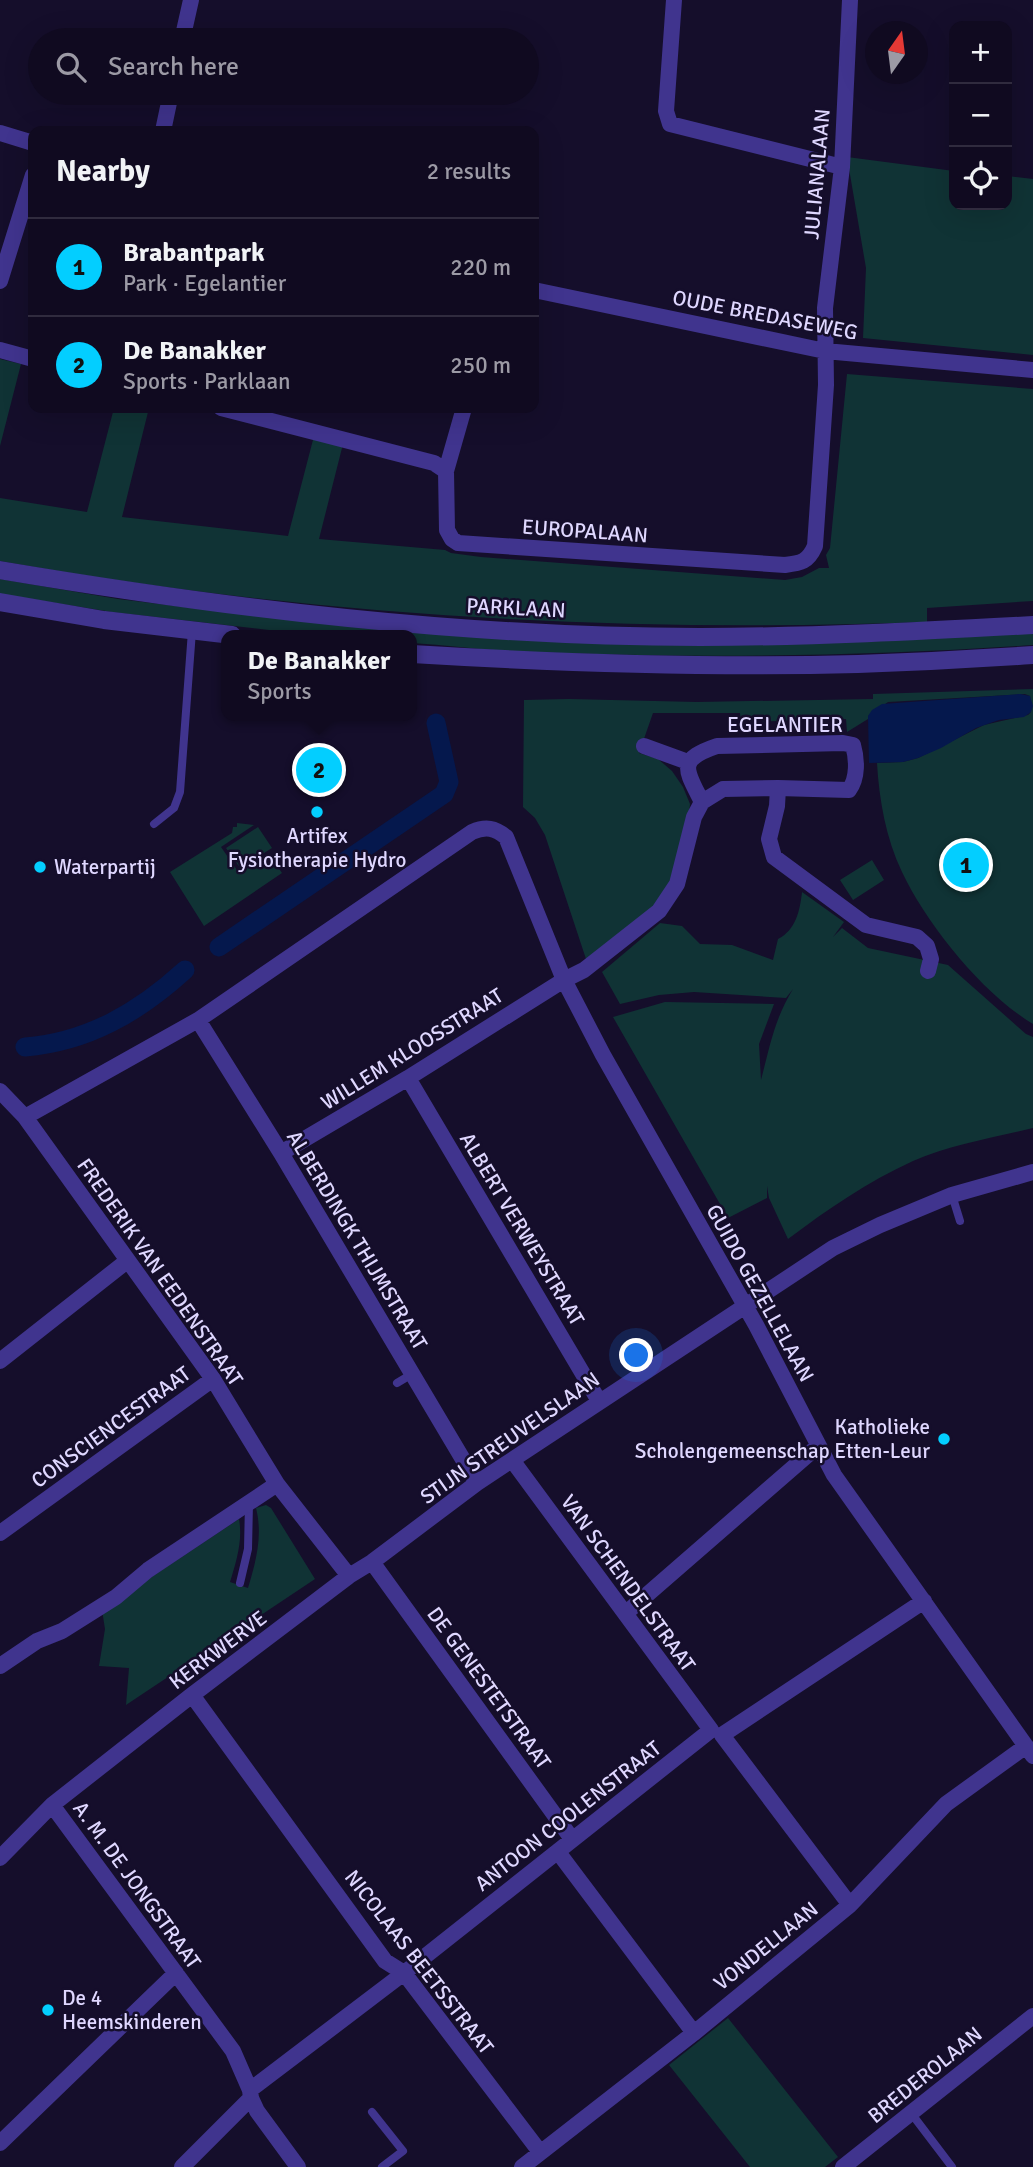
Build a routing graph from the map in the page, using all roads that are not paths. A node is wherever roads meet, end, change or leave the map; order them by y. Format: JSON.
{"nodes":[{"id":1,"x":191,"y":0,"type":"edge"},
{"id":2,"x":674,"y":0,"type":"edge"},
{"id":3,"x":850,"y":0,"type":"edge"},
{"id":4,"x":185,"y":28,"type":"edge"},
{"id":5,"x":168,"y":105,"type":"edge"},
{"id":6,"x":164,"y":126,"type":"edge"},
{"id":7,"x":0,"y":133,"type":"edge"},
{"id":8,"x":28,"y":141,"type":"edge"},
{"id":9,"x":842,"y":167,"type":"junction"},
{"id":10,"x":28,"y":191,"type":"edge"},
{"id":11,"x":0,"y":281,"type":"edge"},
{"id":12,"x":539,"y":291,"type":"edge"},
{"id":13,"x":0,"y":351,"type":"edge"},
{"id":14,"x":825,"y":351,"type":"junction"},
{"id":15,"x":28,"y":358,"type":"edge"},
{"id":16,"x":1033,"y":370,"type":"edge"},
{"id":17,"x":240,"y":413,"type":"edge"},
{"id":18,"x":463,"y":413,"type":"edge"},
{"id":19,"x":446,"y":471,"type":"junction"},
{"id":20,"x":0,"y":570,"type":"edge"},
{"id":21,"x":0,"y":602,"type":"edge"},
{"id":22,"x":1033,"y":625,"type":"edge"},
{"id":23,"x":192,"y":631,"type":"junction"},
{"id":24,"x":221,"y":634,"type":"edge"},
{"id":25,"x":417,"y":653,"type":"edge"},
{"id":26,"x":1033,"y":655,"type":"edge"},
{"id":27,"x":644,"y":746,"type":"dead end"},
{"id":28,"x":688,"y":762,"type":"junction"},
{"id":29,"x":778,"y":788,"type":"junction"},
{"id":30,"x":702,"y":802,"type":"junction"},
{"id":31,"x":154,"y":824,"type":"dead end"},
{"id":32,"x":928,"y":971,"type":"dead end"},
{"id":33,"x":564,"y":979,"type":"junction"},
{"id":34,"x":198,"y":1020,"type":"junction"},
{"id":35,"x":408,"y":1078,"type":"junction"},
{"id":36,"x":0,"y":1091,"type":"edge"},
{"id":37,"x":25,"y":1117,"type":"junction"},
{"id":38,"x":281,"y":1153,"type":"junction"},
{"id":39,"x":1033,"y":1172,"type":"edge"},
{"id":40,"x":953,"y":1195,"type":"junction"},
{"id":41,"x":960,"y":1221,"type":"dead end"},
{"id":42,"x":128,"y":1261,"type":"junction"},
{"id":43,"x":745,"y":1306,"type":"junction"},
{"id":44,"x":0,"y":1361,"type":"edge"},
{"id":45,"x":412,"y":1374,"type":"junction"},
{"id":46,"x":213,"y":1380,"type":"junction"},
{"id":47,"x":397,"y":1383,"type":"dead end"},
{"id":48,"x":599,"y":1401,"type":"junction"},
{"id":49,"x":818,"y":1446,"type":"junction"},
{"id":50,"x":512,"y":1460,"type":"junction"},
{"id":51,"x":477,"y":1483,"type":"junction"},
{"id":52,"x":277,"y":1484,"type":"junction"},
{"id":53,"x":249,"y":1503,"type":"junction"},
{"id":54,"x":0,"y":1533,"type":"edge"},
{"id":55,"x":372,"y":1562,"type":"junction"},
{"id":56,"x":349,"y":1576,"type":"junction"},
{"id":57,"x":240,"y":1583,"type":"dead end"},
{"id":58,"x":924,"y":1601,"type":"junction"},
{"id":59,"x":626,"y":1613,"type":"junction"},
{"id":60,"x":0,"y":1666,"type":"edge"},
{"id":61,"x":192,"y":1695,"type":"junction"},
{"id":62,"x":717,"y":1733,"type":"junction"},
{"id":63,"x":1029,"y":1751,"type":"edge"},
{"id":64,"x":52,"y":1805,"type":"junction"},
{"id":65,"x":572,"y":1839,"type":"junction"},
{"id":66,"x":558,"y":1852,"type":"junction"},
{"id":67,"x":0,"y":1858,"type":"edge"},
{"id":68,"x":850,"y":1905,"type":"junction"},
{"id":69,"x":176,"y":1973,"type":"junction"},
{"id":70,"x":404,"y":1973,"type":"junction"},
{"id":71,"x":1033,"y":2016,"type":"edge"},
{"id":72,"x":694,"y":2033,"type":"junction"},
{"id":73,"x":251,"y":2094,"type":"junction"},
{"id":74,"x":372,"y":2112,"type":"dead end"},
{"id":75,"x":911,"y":2113,"type":"junction"},
{"id":76,"x":0,"y":2143,"type":"edge"},
{"id":77,"x":540,"y":2152,"type":"junction"},
{"id":78,"x":181,"y":2167,"type":"edge"},
{"id":79,"x":298,"y":2167,"type":"edge"},
{"id":80,"x":382,"y":2167,"type":"edge"},
{"id":81,"x":522,"y":2167,"type":"edge"},
{"id":82,"x":843,"y":2167,"type":"edge"},
{"id":83,"x":952,"y":2167,"type":"edge"}],
"edges":[{"from":1,"to":4,"type":"street"},
{"from":2,"to":9,"type":"street"},
{"from":3,"to":9,"type":"street","name":"JULIANALAAN"},
{"from":5,"to":6,"type":"street"},
{"from":7,"to":8,"type":"street"},
{"from":9,"to":14,"type":"street","name":"JULIANALAAN"},
{"from":10,"to":11,"type":"street"},
{"from":12,"to":14,"type":"street","name":"OUDE BREDASEWEG"},
{"from":13,"to":15,"type":"street"},
{"from":14,"to":16,"type":"street","name":"OUDE BREDASEWEG"},
{"from":14,"to":19,"type":"street","name":"EUROPALAAN"},
{"from":17,"to":19,"type":"street"},
{"from":18,"to":19,"type":"street"},
{"from":20,"to":22,"type":"street","name":"PARKLAAN"},
{"from":21,"to":23,"type":"street"},
{"from":23,"to":24,"type":"street"},
{"from":23,"to":31,"type":"lane"},
{"from":25,"to":26,"type":"street"},
{"from":27,"to":28,"type":"street"},
{"from":28,"to":29,"type":"street","name":"EGELANTIER"},
{"from":28,"to":30,"type":"street"},
{"from":29,"to":30,"type":"street","name":"EGELANTIER"},
{"from":29,"to":32,"type":"street"},
{"from":30,"to":33,"type":"street"},
{"from":33,"to":34,"type":"street","name":"GUIDO GEZELLELAAN"},
{"from":33,"to":35,"type":"street","name":"WILLEM KLOOSSTRAAT"},
{"from":33,"to":43,"type":"street","name":"GUIDO GEZELLELAAN"},
{"from":34,"to":37,"type":"street"},
{"from":34,"to":38,"type":"street","name":"ALBERDINGK THIJMSTRAAT"},
{"from":35,"to":38,"type":"street","name":"WILLEM KLOOSSTRAAT"},
{"from":35,"to":48,"type":"street","name":"ALBERT VERWEYSTRAAT"},
{"from":36,"to":37,"type":"street","name":"FREDERIK VAN EEDENSTRAAT"},
{"from":37,"to":42,"type":"street","name":"FREDERIK VAN EEDENSTRAAT"},
{"from":38,"to":45,"type":"street","name":"ALBERDINGK THIJMSTRAAT"},
{"from":39,"to":40,"type":"street","name":"STIJN STREUVELSLAAN"},
{"from":40,"to":41,"type":"lane"},
{"from":40,"to":43,"type":"street","name":"STIJN STREUVELSLAAN"},
{"from":42,"to":44,"type":"street"},
{"from":42,"to":46,"type":"street","name":"FREDERIK VAN EEDENSTRAAT"},
{"from":43,"to":48,"type":"street","name":"STIJN STREUVELSLAAN"},
{"from":43,"to":49,"type":"street","name":"GUIDO GEZELLELAAN"},
{"from":45,"to":47,"type":"lane"},
{"from":45,"to":51,"type":"street","name":"ALBERDINGK THIJMSTRAAT"},
{"from":46,"to":52,"type":"street","name":"FREDERIK VAN EEDENSTRAAT"},
{"from":46,"to":54,"type":"street","name":"CONSCIENCESTRAAT"},
{"from":48,"to":50,"type":"street","name":"STIJN STREUVELSLAAN"},
{"from":49,"to":58,"type":"street","name":"GUIDO GEZELLELAAN"},
{"from":49,"to":59,"type":"street"},
{"from":50,"to":51,"type":"street","name":"STIJN STREUVELSLAAN"},
{"from":50,"to":59,"type":"street","name":"VAN SCHENDELSTRAAT"},
{"from":51,"to":55,"type":"street","name":"STIJN STREUVELSLAAN"},
{"from":52,"to":53,"type":"street"},
{"from":52,"to":56,"type":"street"},
{"from":53,"to":57,"type":"lane","name":"KERKWERVE"},
{"from":53,"to":60,"type":"street"},
{"from":55,"to":56,"type":"street","name":"STIJN STREUVELSLAAN"},
{"from":55,"to":65,"type":"street","name":"DE GENESTETSTRAAT"},
{"from":56,"to":61,"type":"street","name":"KERKWERVE"},
{"from":58,"to":62,"type":"street","name":"ANTOON COOLENSTRAAT"},
{"from":58,"to":63,"type":"street","name":"GUIDO GEZELLELAAN"},
{"from":59,"to":62,"type":"street","name":"VAN SCHENDELSTRAAT"},
{"from":61,"to":64,"type":"street","name":"KERKWERVE"},
{"from":61,"to":70,"type":"street","name":"NICOLAAS BEETSSTRAAT"},
{"from":62,"to":65,"type":"street","name":"ANTOON COOLENSTRAAT"},
{"from":62,"to":68,"type":"street","name":"VAN SCHENDELSTRAAT"},
{"from":63,"to":68,"type":"street","name":"VONDELLAAN"},
{"from":64,"to":67,"type":"street","name":"KERKWERVE"},
{"from":64,"to":69,"type":"street","name":"A. M. DE JONGSTRAAT"},
{"from":65,"to":66,"type":"street","name":"ANTOON COOLENSTRAAT"},
{"from":66,"to":70,"type":"street","name":"ANTOON COOLENSTRAAT"},
{"from":66,"to":72,"type":"street"},
{"from":68,"to":72,"type":"street","name":"VONDELLAAN"},
{"from":69,"to":73,"type":"street","name":"A. M. DE JONGSTRAAT"},
{"from":69,"to":76,"type":"street"},
{"from":70,"to":73,"type":"street","name":"ANTOON COOLENSTRAAT"},
{"from":70,"to":77,"type":"street","name":"NICOLAAS BEETSSTRAAT"},
{"from":71,"to":75,"type":"street","name":"BREDEROLAAN"},
{"from":72,"to":77,"type":"street","name":"VONDELLAAN"},
{"from":73,"to":78,"type":"street"},
{"from":73,"to":79,"type":"street","name":"A. M. DE JONGSTRAAT"},
{"from":74,"to":80,"type":"lane"},
{"from":75,"to":82,"type":"street","name":"BREDEROLAAN"},
{"from":75,"to":83,"type":"lane"},
{"from":77,"to":81,"type":"street","name":"VONDELLAAN"}]}
